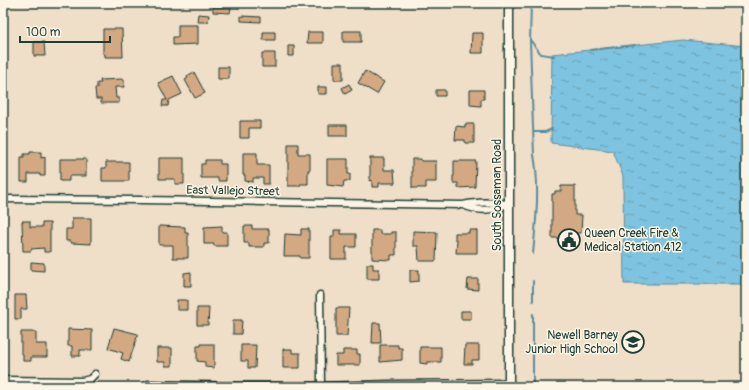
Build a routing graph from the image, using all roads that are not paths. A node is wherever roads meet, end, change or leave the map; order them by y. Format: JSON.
{"nodes":[{"id":1,"x":509,"y":3,"type":"edge"},
{"id":2,"x":3,"y":199,"type":"edge"},
{"id":3,"x":509,"y":204,"type":"junction"},
{"id":4,"x":320,"y":295,"type":"dead end"},
{"id":5,"x":94,"y":374,"type":"dead end"},
{"id":6,"x":3,"y":380,"type":"edge"},
{"id":7,"x":57,"y":384,"type":"edge"},
{"id":8,"x":148,"y":384,"type":"dead end"},
{"id":9,"x":509,"y":385,"type":"edge"},
{"id":10,"x":321,"y":386,"type":"edge"},
{"id":11,"x":240,"y":387,"type":"edge"}],
"edges":[{"from":1,"to":3,"type":"main road","name":"South Sossaman Road"},
{"from":2,"to":3,"type":"street","name":"East Vallejo Street"},
{"from":3,"to":9,"type":"main road","name":"South Sossaman Road"},
{"from":4,"to":10,"type":"street"},
{"from":5,"to":7,"type":"street"},
{"from":6,"to":7,"type":"street"},
{"from":8,"to":11,"type":"street"},
{"from":9,"to":10,"type":"street"},
{"from":10,"to":11,"type":"street"}]}
